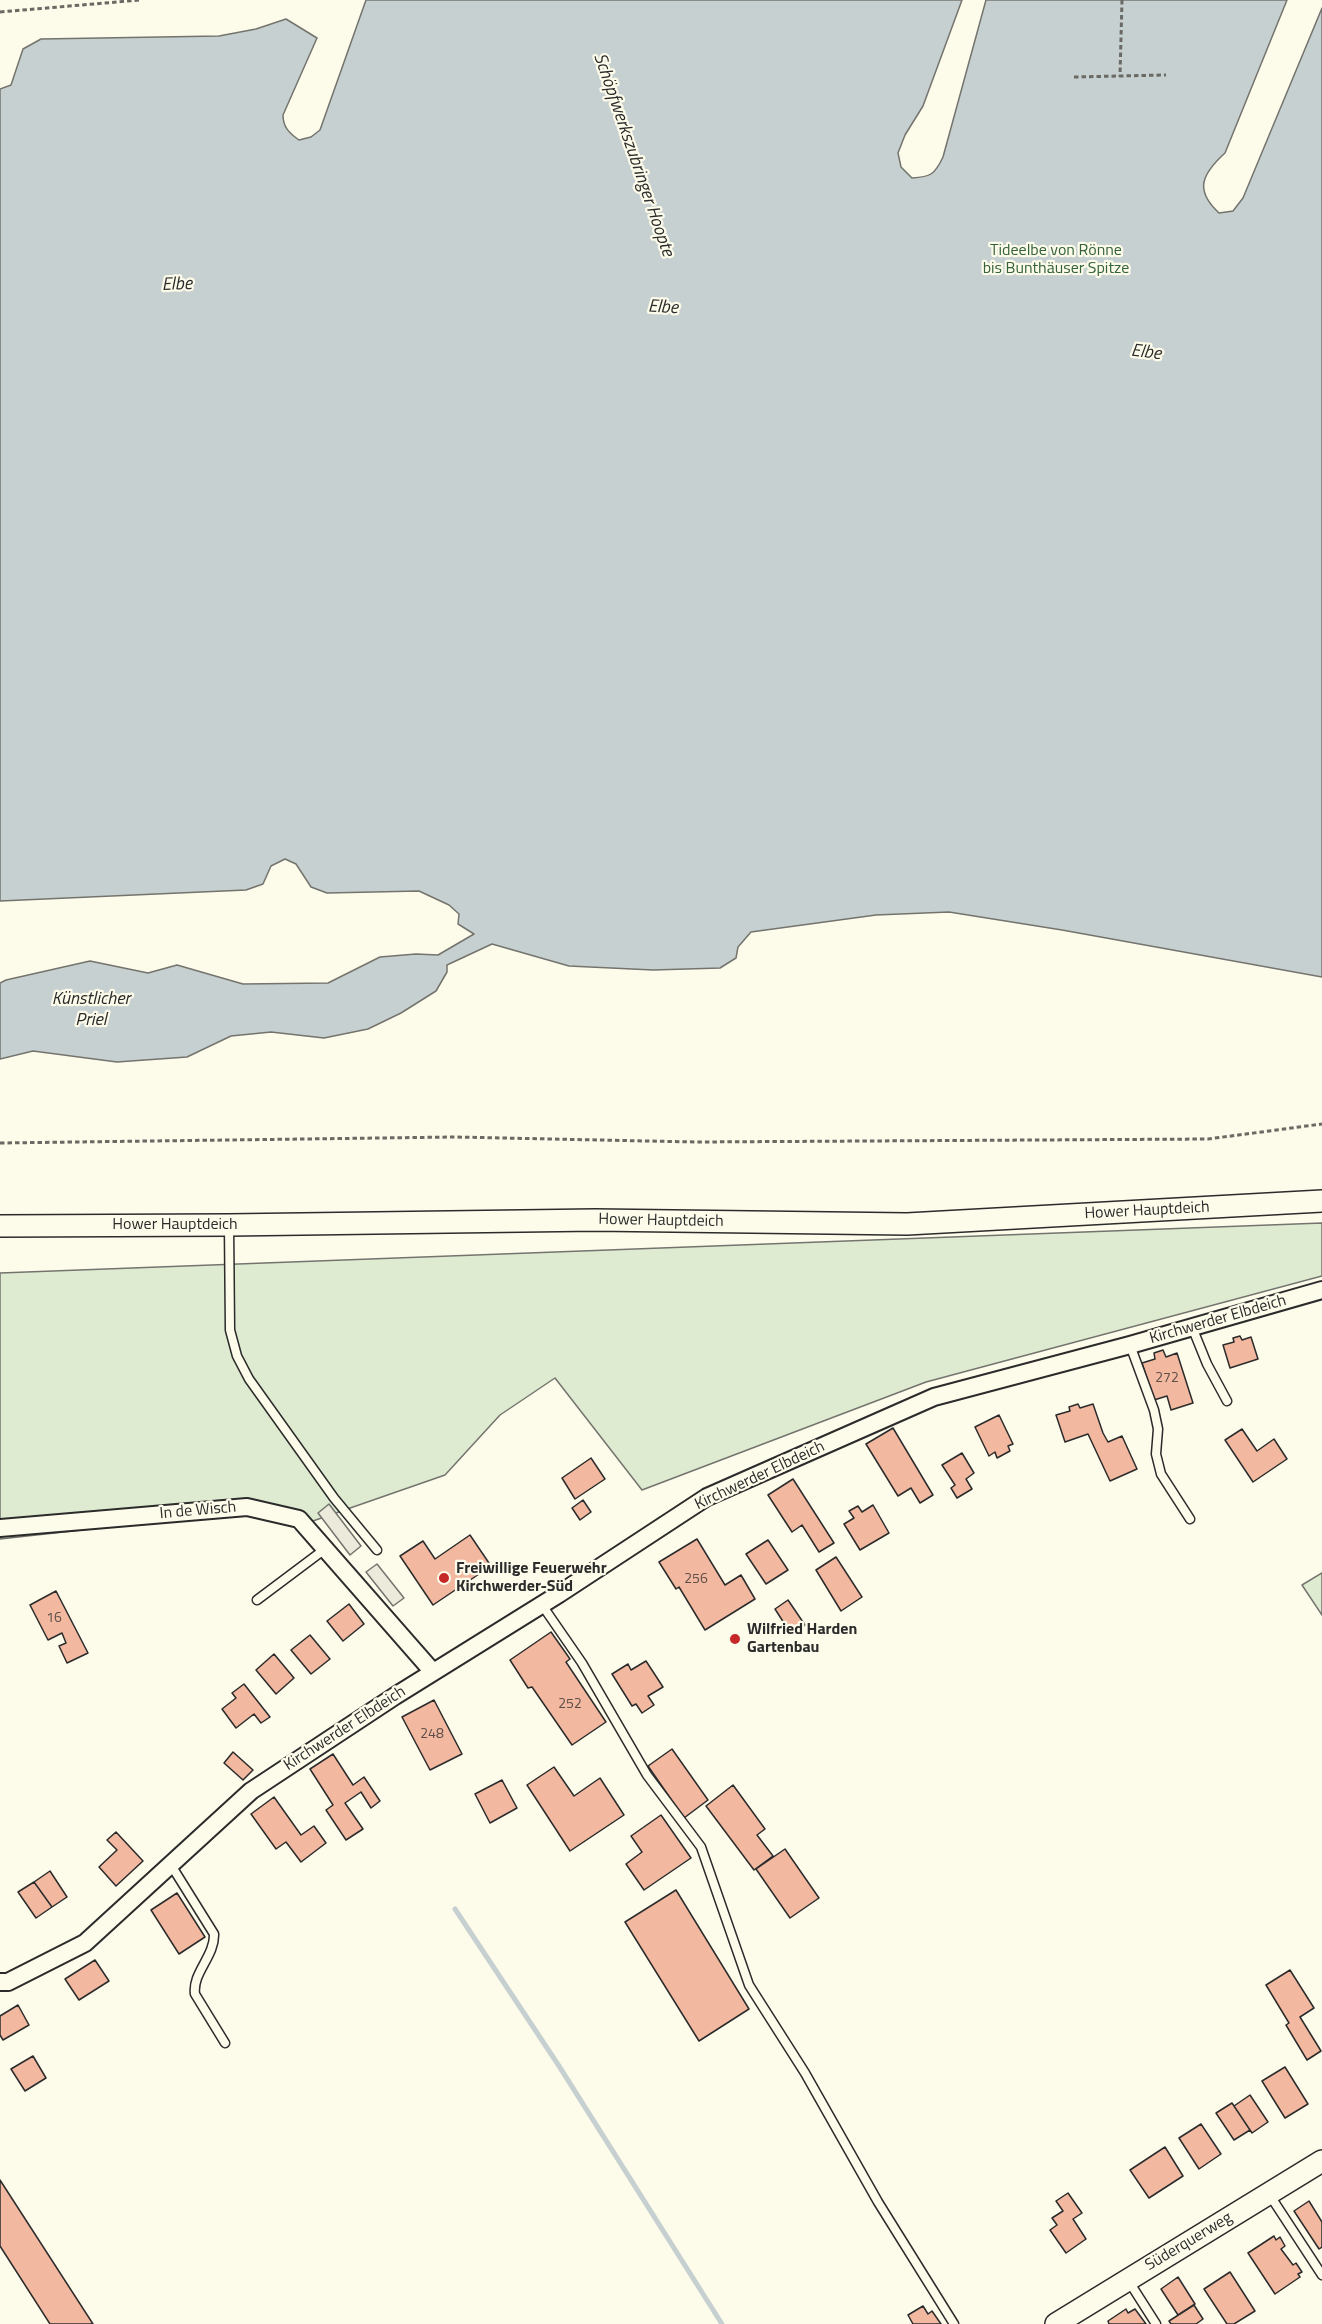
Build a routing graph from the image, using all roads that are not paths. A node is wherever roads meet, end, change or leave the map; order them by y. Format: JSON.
{"nodes":[{"id":1,"x":1322,"y":1201,"type":"edge"},
{"id":2,"x":230,"y":1225,"type":"junction"},
{"id":3,"x":0,"y":1226,"type":"edge"},
{"id":4,"x":1322,"y":1290,"type":"edge"},
{"id":5,"x":1192,"y":1327,"type":"junction"},
{"id":6,"x":1130,"y":1345,"type":"junction"},
{"id":7,"x":1227,"y":1401,"type":"dead end"},
{"id":8,"x":1190,"y":1519,"type":"dead end"},
{"id":9,"x":0,"y":1528,"type":"edge"},
{"id":10,"x":326,"y":1549,"type":"junction"},
{"id":11,"x":377,"y":1550,"type":"dead end"},
{"id":12,"x":257,"y":1600,"type":"dead end"},
{"id":13,"x":542,"y":1605,"type":"junction"},
{"id":14,"x":433,"y":1672,"type":"junction"},
{"id":15,"x":171,"y":1864,"type":"junction"},
{"id":16,"x":0,"y":1982,"type":"edge"},
{"id":17,"x":225,"y":2043,"type":"dead end"},
{"id":18,"x":1322,"y":2161,"type":"edge"},
{"id":19,"x":1269,"y":2193,"type":"junction"},
{"id":20,"x":1322,"y":2275,"type":"edge"},
{"id":21,"x":1128,"y":2279,"type":"junction"},
{"id":22,"x":954,"y":2324,"type":"edge"},
{"id":23,"x":1056,"y":2324,"type":"edge"},
{"id":24,"x":1156,"y":2324,"type":"edge"}],
"edges":[{"from":1,"to":2,"type":"street","name":"Hower Hauptdeich"},
{"from":2,"to":3,"type":"street","name":"Hower Hauptdeich"},
{"from":2,"to":11,"type":"lane"},
{"from":4,"to":5,"type":"street","name":"Kirchwerder Elbdeich"},
{"from":5,"to":6,"type":"street","name":"Kirchwerder Elbdeich"},
{"from":5,"to":7,"type":"lane"},
{"from":6,"to":8,"type":"lane"},
{"from":6,"to":13,"type":"street","name":"Kirchwerder Elbdeich"},
{"from":9,"to":10,"type":"street","name":"In de Wisch"},
{"from":10,"to":12,"type":"lane"},
{"from":10,"to":14,"type":"street","name":"In de Wisch"},
{"from":13,"to":14,"type":"street","name":"Kirchwerder Elbdeich"},
{"from":13,"to":22,"type":"lane"},
{"from":14,"to":15,"type":"street","name":"Kirchwerder Elbdeich"},
{"from":15,"to":16,"type":"street","name":"Kirchwerder Elbdeich"},
{"from":15,"to":17,"type":"lane"},
{"from":18,"to":19,"type":"street","name":"Süderquerweg"},
{"from":19,"to":20,"type":"lane"},
{"from":19,"to":21,"type":"street","name":"Süderquerweg"},
{"from":21,"to":23,"type":"street","name":"Süderquerweg"},
{"from":21,"to":24,"type":"lane"}]}
